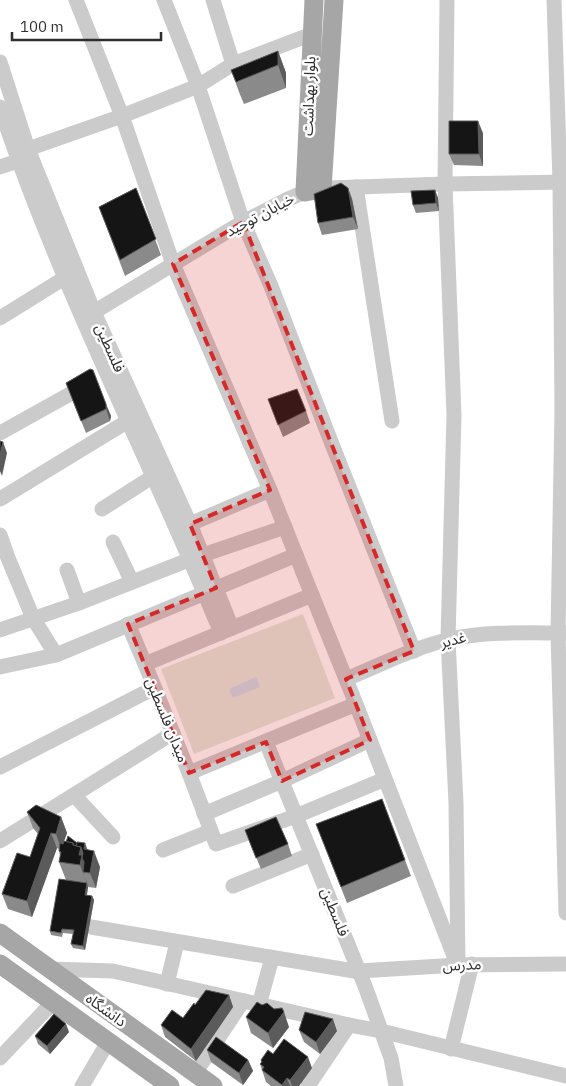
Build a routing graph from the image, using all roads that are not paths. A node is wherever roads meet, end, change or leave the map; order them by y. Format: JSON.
{"nodes":[{"id":1,"x":164,"y":0,"type":"edge"},
{"id":2,"x":213,"y":0,"type":"edge"},
{"id":3,"x":314,"y":0,"type":"edge"},
{"id":4,"x":334,"y":0,"type":"edge"},
{"id":5,"x":447,"y":0,"type":"edge"},
{"id":6,"x":554,"y":0,"type":"edge"},
{"id":7,"x":77,"y":1,"type":"edge"},
{"id":8,"x":312,"y":34,"type":"junction"},
{"id":9,"x":0,"y":62,"type":"edge"},
{"id":10,"x":233,"y":64,"type":"junction"},
{"id":11,"x":198,"y":86,"type":"junction"},
{"id":12,"x":0,"y":107,"type":"edge"},
{"id":13,"x":122,"y":116,"type":"junction"},
{"id":14,"x":28,"y":149,"type":"junction"},
{"id":15,"x":18,"y":161,"type":"junction"},
{"id":16,"x":0,"y":167,"type":"edge"},
{"id":17,"x":563,"y":182,"type":"edge"},
{"id":18,"x":445,"y":184,"type":"junction"},
{"id":19,"x":356,"y":187,"type":"junction"},
{"id":20,"x":314,"y":191,"type":"junction"},
{"id":21,"x":47,"y":215,"type":"junction"},
{"id":22,"x":244,"y":222,"type":"junction"},
{"id":23,"x":173,"y":264,"type":"junction"},
{"id":24,"x":66,"y":277,"type":"junction"},
{"id":25,"x":94,"y":312,"type":"junction"},
{"id":26,"x":0,"y":318,"type":"edge"},
{"id":27,"x":107,"y":374,"type":"junction"},
{"id":28,"x":128,"y":421,"type":"junction"},
{"id":29,"x":392,"y":421,"type":"dead end"},
{"id":30,"x":0,"y":433,"type":"edge"},
{"id":31,"x":152,"y":477,"type":"junction"},
{"id":32,"x":270,"y":490,"type":"junction"},
{"id":33,"x":0,"y":499,"type":"edge"},
{"id":34,"x":102,"y":509,"type":"dead end"},
{"id":35,"x":190,"y":524,"type":"junction"},
{"id":36,"x":285,"y":527,"type":"junction"},
{"id":37,"x":0,"y":535,"type":"edge"},
{"id":38,"x":113,"y":542,"type":"dead end"},
{"id":39,"x":296,"y":555,"type":"junction"},
{"id":40,"x":197,"y":557,"type":"junction"},
{"id":41,"x":4,"y":560,"type":"edge"},
{"id":42,"x":67,"y":570,"type":"dead end"},
{"id":43,"x":132,"y":582,"type":"junction"},
{"id":44,"x":210,"y":590,"type":"junction"},
{"id":45,"x":312,"y":595,"type":"junction"},
{"id":46,"x":79,"y":603,"type":"junction"},
{"id":47,"x":33,"y":618,"type":"junction"},
{"id":48,"x":128,"y":624,"type":"junction"},
{"id":49,"x":0,"y":630,"type":"edge"},
{"id":50,"x":227,"y":630,"type":"junction"},
{"id":51,"x":562,"y":633,"type":"edge"},
{"id":52,"x":448,"y":639,"type":"junction"},
{"id":53,"x":414,"y":651,"type":"junction"},
{"id":54,"x":56,"y":654,"type":"junction"},
{"id":55,"x":145,"y":664,"type":"junction"},
{"id":56,"x":0,"y":667,"type":"edge"},
{"id":57,"x":346,"y":679,"type":"junction"},
{"id":58,"x":154,"y":688,"type":"junction"},
{"id":59,"x":356,"y":704,"type":"junction"},
{"id":60,"x":173,"y":733,"type":"junction"},
{"id":61,"x":370,"y":740,"type":"junction"},
{"id":62,"x":266,"y":742,"type":"junction"},
{"id":63,"x":0,"y":767,"type":"edge"},
{"id":64,"x":189,"y":774,"type":"junction"},
{"id":65,"x":385,"y":779,"type":"junction"},
{"id":66,"x":282,"y":781,"type":"junction"},
{"id":67,"x":74,"y":794,"type":"junction"},
{"id":68,"x":204,"y":814,"type":"junction"},
{"id":69,"x":296,"y":816,"type":"junction"},
{"id":70,"x":113,"y":837,"type":"dead end"},
{"id":71,"x":213,"y":838,"type":"junction"},
{"id":72,"x":0,"y":841,"type":"edge"},
{"id":73,"x":163,"y":850,"type":"dead end"},
{"id":74,"x":312,"y":854,"type":"junction"},
{"id":75,"x":233,"y":886,"type":"dead end"},
{"id":76,"x":566,"y":913,"type":"edge"},
{"id":77,"x":91,"y":927,"type":"dead end"},
{"id":78,"x":0,"y":933,"type":"edge"},
{"id":79,"x":177,"y":942,"type":"junction"},
{"id":80,"x":272,"y":958,"type":"junction"},
{"id":81,"x":0,"y":964,"type":"edge"},
{"id":82,"x":465,"y":964,"type":"junction"},
{"id":83,"x":566,"y":964,"type":"edge"},
{"id":84,"x":50,"y":969,"type":"junction"},
{"id":85,"x":359,"y":971,"type":"junction"},
{"id":86,"x":167,"y":984,"type":"junction"},
{"id":87,"x":243,"y":1001,"type":"junction"},
{"id":88,"x":53,"y":1002,"type":"junction"},
{"id":89,"x":259,"y":1005,"type":"junction"},
{"id":90,"x":349,"y":1025,"type":"junction"},
{"id":91,"x":381,"y":1031,"type":"junction"},
{"id":92,"x":108,"y":1042,"type":"junction"},
{"id":93,"x":450,"y":1049,"type":"junction"},
{"id":94,"x":0,"y":1058,"type":"edge"},
{"id":95,"x":194,"y":1073,"type":"junction"},
{"id":96,"x":566,"y":1076,"type":"edge"},
{"id":97,"x":168,"y":1085,"type":"edge"},
{"id":98,"x":82,"y":1086,"type":"edge"},
{"id":99,"x":213,"y":1086,"type":"edge"},
{"id":100,"x":308,"y":1086,"type":"edge"},
{"id":101,"x":396,"y":1086,"type":"edge"}],
"edges":[{"from":1,"to":11,"type":"street"},
{"from":2,"to":10,"type":"street"},
{"from":3,"to":8,"type":"main road","name":"بلوار بهداشت"},
{"from":4,"to":20,"type":"main road","name":"بلوار بهداشت"},
{"from":5,"to":18,"type":"street"},
{"from":6,"to":17,"type":"street"},
{"from":7,"to":13,"type":"street"},
{"from":8,"to":10,"type":"street"},
{"from":8,"to":20,"type":"main road","name":"بلوار بهداشت"},
{"from":9,"to":14,"type":"street","name":"فلسطین"},
{"from":10,"to":11,"type":"street"},
{"from":11,"to":13,"type":"street"},
{"from":11,"to":22,"type":"street"},
{"from":12,"to":15,"type":"street","name":"فلسطین"},
{"from":13,"to":14,"type":"street"},
{"from":13,"to":23,"type":"street"},
{"from":14,"to":21,"type":"street","name":"فلسطین"},
{"from":15,"to":16,"type":"street"},
{"from":15,"to":21,"type":"street","name":"فلسطین"},
{"from":17,"to":18,"type":"street","name":"خیابان توحید"},
{"from":17,"to":51,"type":"street"},
{"from":18,"to":19,"type":"street","name":"خیابان توحید"},
{"from":18,"to":52,"type":"street"},
{"from":19,"to":20,"type":"street","name":"خیابان توحید"},
{"from":19,"to":29,"type":"street"},
{"from":20,"to":22,"type":"street","name":"خیابان توحید"},
{"from":21,"to":24,"type":"street","name":"فلسطین"},
{"from":21,"to":25,"type":"street","name":"فلسطین"},
{"from":22,"to":23,"type":"street","name":"خیابان توحید"},
{"from":22,"to":53,"type":"street"},
{"from":23,"to":25,"type":"street","name":"خیابان توحید"},
{"from":23,"to":32,"type":"street"},
{"from":24,"to":26,"type":"street"},
{"from":24,"to":27,"type":"street","name":"فلسطین"},
{"from":25,"to":35,"type":"street","name":"فلسطین"},
{"from":27,"to":28,"type":"street","name":"فلسطین"},
{"from":27,"to":30,"type":"street"},
{"from":28,"to":31,"type":"street","name":"فلسطین"},
{"from":28,"to":33,"type":"street"},
{"from":31,"to":34,"type":"street"},
{"from":31,"to":40,"type":"street","name":"فلسطین"},
{"from":32,"to":35,"type":"street"},
{"from":32,"to":36,"type":"street"},
{"from":35,"to":40,"type":"street","name":"فلسطین"},
{"from":36,"to":39,"type":"street"},
{"from":36,"to":40,"type":"street"},
{"from":37,"to":41,"type":"street"},
{"from":38,"to":43,"type":"street"},
{"from":39,"to":44,"type":"street"},
{"from":39,"to":45,"type":"street"},
{"from":40,"to":43,"type":"street"},
{"from":40,"to":44,"type":"street","name":"فلسطین"},
{"from":41,"to":47,"type":"street"},
{"from":42,"to":46,"type":"street"},
{"from":43,"to":46,"type":"street"},
{"from":44,"to":48,"type":"street"},
{"from":44,"to":50,"type":"street","name":"فلسطین"},
{"from":45,"to":50,"type":"street","name":"میدان فلسطین"},
{"from":45,"to":57,"type":"street"},
{"from":46,"to":47,"type":"street"},
{"from":47,"to":49,"type":"street"},
{"from":47,"to":54,"type":"street"},
{"from":48,"to":54,"type":"street"},
{"from":48,"to":55,"type":"street"},
{"from":50,"to":55,"type":"street","name":"میدان فلسطین"},
{"from":51,"to":52,"type":"street","name":"غدیر"},
{"from":51,"to":76,"type":"street"},
{"from":52,"to":53,"type":"street","name":"غدیر"},
{"from":52,"to":82,"type":"street"},
{"from":53,"to":57,"type":"street","name":"غدیر"},
{"from":54,"to":56,"type":"street"},
{"from":55,"to":58,"type":"street","name":"میدان فلسطین"},
{"from":57,"to":59,"type":"street"},
{"from":58,"to":60,"type":"street","name":"میدان فلسطین"},
{"from":58,"to":63,"type":"street"},
{"from":59,"to":61,"type":"street"},
{"from":59,"to":62,"type":"street","name":"میدان فلسطین"},
{"from":60,"to":64,"type":"street","name":"میدان فلسطین"},
{"from":60,"to":67,"type":"street"},
{"from":61,"to":65,"type":"street"},
{"from":61,"to":66,"type":"street"},
{"from":62,"to":64,"type":"street","name":"میدان فلسطین"},
{"from":62,"to":66,"type":"street","name":"فلسطین"},
{"from":64,"to":68,"type":"street"},
{"from":65,"to":69,"type":"street"},
{"from":65,"to":82,"type":"street"},
{"from":66,"to":68,"type":"street"},
{"from":66,"to":69,"type":"street","name":"فلسطین"},
{"from":67,"to":70,"type":"street"},
{"from":67,"to":72,"type":"street"},
{"from":68,"to":71,"type":"street"},
{"from":69,"to":71,"type":"street"},
{"from":69,"to":74,"type":"street","name":"فلسطین"},
{"from":71,"to":73,"type":"street"},
{"from":74,"to":75,"type":"street"},
{"from":74,"to":85,"type":"street","name":"فلسطین"},
{"from":77,"to":79,"type":"street","name":"مدرس"},
{"from":78,"to":84,"type":"main road","name":"دانشگاه"},
{"from":79,"to":80,"type":"street","name":"مدرس"},
{"from":79,"to":86,"type":"street"},
{"from":80,"to":85,"type":"street","name":"مدرس"},
{"from":80,"to":89,"type":"street"},
{"from":81,"to":88,"type":"main road","name":"دانشگاه"},
{"from":82,"to":83,"type":"street","name":"مدرس"},
{"from":82,"to":85,"type":"street","name":"مدرس"},
{"from":82,"to":93,"type":"street"},
{"from":84,"to":86,"type":"street"},
{"from":84,"to":95,"type":"main road","name":"دانشگاه"},
{"from":85,"to":91,"type":"street","name":"فلسطین"},
{"from":86,"to":87,"type":"street"},
{"from":87,"to":89,"type":"street"},
{"from":87,"to":95,"type":"street"},
{"from":88,"to":92,"type":"main road","name":"دانشگاه"},
{"from":88,"to":94,"type":"street"},
{"from":89,"to":90,"type":"street"},
{"from":90,"to":91,"type":"street"},
{"from":90,"to":100,"type":"street"},
{"from":91,"to":93,"type":"street"},
{"from":91,"to":101,"type":"street","name":"فلسطین"},
{"from":92,"to":97,"type":"main road","name":"دانشگاه"},
{"from":92,"to":98,"type":"street"},
{"from":93,"to":96,"type":"street"},
{"from":95,"to":99,"type":"main road","name":"دانشگاه"}]}
